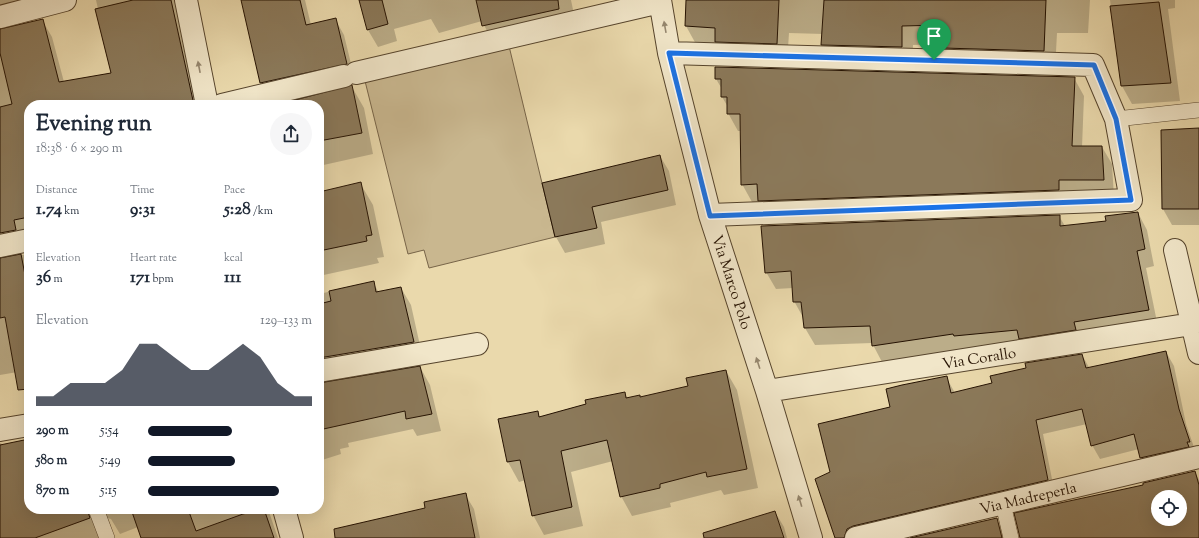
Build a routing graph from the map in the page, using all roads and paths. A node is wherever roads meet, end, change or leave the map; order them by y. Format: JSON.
{"nodes":[{"id":1,"x":65,"y":0,"type":"edge"},
{"id":2,"x":186,"y":0,"type":"edge"},
{"id":3,"x":660,"y":1,"type":"edge"},
{"id":4,"x":0,"y":17,"type":"edge"},
{"id":5,"x":669,"y":53,"type":"junction"},
{"id":6,"x":206,"y":100,"type":"edge"},
{"id":7,"x":243,"y":100,"type":"edge"},
{"id":8,"x":1199,"y":110,"type":"edge"},
{"id":9,"x":1116,"y":119,"type":"junction"},
{"id":10,"x":710,"y":216,"type":"junction"},
{"id":11,"x":24,"y":241,"type":"edge"},
{"id":12,"x":0,"y":246,"type":"edge"},
{"id":13,"x":1174,"y":250,"type":"dead end"},
{"id":14,"x":1192,"y":324,"type":"junction"},
{"id":15,"x":477,"y":344,"type":"dead end"},
{"id":16,"x":1199,"y":353,"type":"edge"},
{"id":17,"x":324,"y":371,"type":"edge"},
{"id":18,"x":767,"y":391,"type":"junction"},
{"id":19,"x":24,"y":426,"type":"edge"},
{"id":20,"x":0,"y":430,"type":"edge"},
{"id":21,"x":1199,"y":457,"type":"edge"},
{"id":22,"x":1003,"y":504,"type":"junction"},
{"id":23,"x":98,"y":514,"type":"edge"},
{"id":24,"x":285,"y":514,"type":"edge"},
{"id":25,"x":106,"y":538,"type":"edge"},
{"id":26,"x":292,"y":538,"type":"edge"},
{"id":27,"x":811,"y":538,"type":"edge"},
{"id":28,"x":856,"y":538,"type":"edge"},
{"id":29,"x":1011,"y":538,"type":"edge"}],
"edges":[{"from":1,"to":4,"type":"street"},
{"from":6,"to":2,"type":"street","one_way":true},
{"from":5,"to":3,"type":"street","name":"Via Marco Polo","one_way":true},
{"from":3,"to":7,"type":"street"},
{"from":5,"to":9,"type":"street"},
{"from":5,"to":10,"type":"street","name":"Via Marco Polo"},
{"from":8,"to":9,"type":"lane"},
{"from":9,"to":10,"type":"street"},
{"from":18,"to":10,"type":"street","name":"Via Marco Polo","one_way":true},
{"from":11,"to":12,"type":"street"},
{"from":13,"to":14,"type":"street"},
{"from":14,"to":16,"type":"street"},
{"from":14,"to":18,"type":"street","name":"Via Corallo"},
{"from":15,"to":17,"type":"street"},
{"from":27,"to":18,"type":"street","name":"Via Marco Polo","one_way":true},
{"from":19,"to":20,"type":"street"},
{"from":21,"to":22,"type":"street","name":"Via Madreperla"},
{"from":22,"to":28,"type":"street","name":"Via Madreperla"},
{"from":22,"to":29,"type":"lane"},
{"from":23,"to":25,"type":"lane"},
{"from":24,"to":26,"type":"street"}]}
